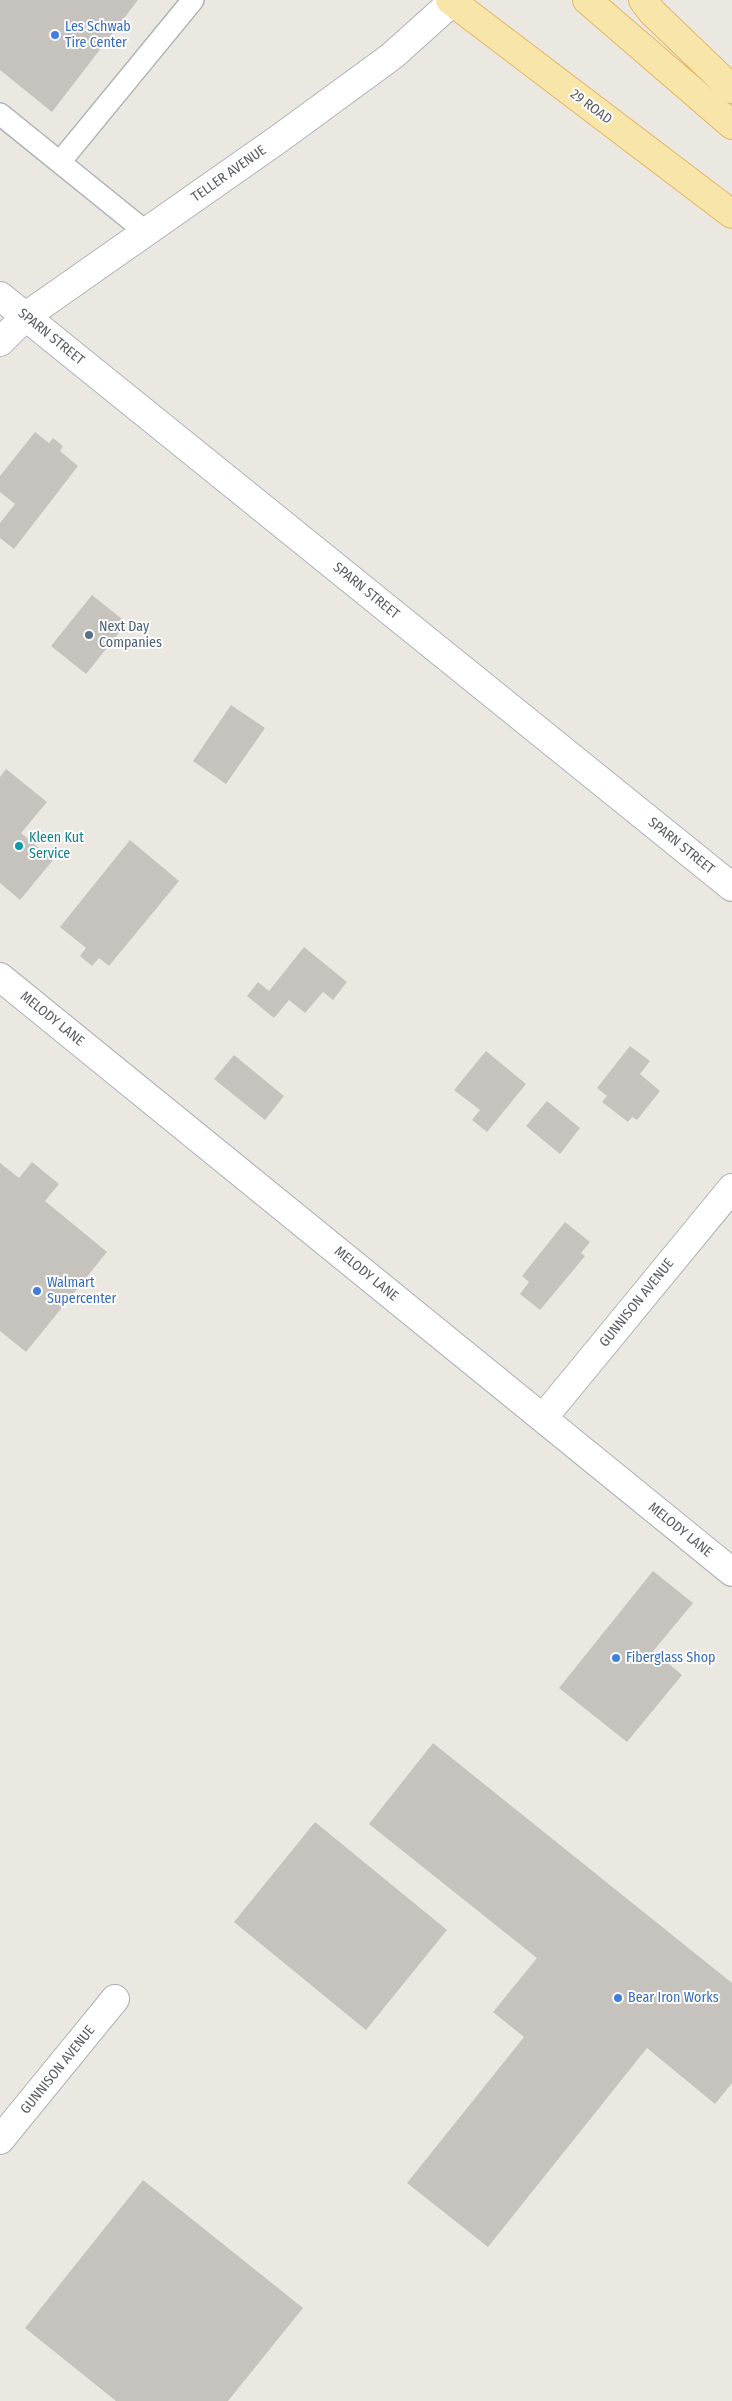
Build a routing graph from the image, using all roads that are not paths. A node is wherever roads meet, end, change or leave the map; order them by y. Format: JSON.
{"nodes":[{"id":1,"x":192,"y":0,"type":"edge"},
{"id":2,"x":587,"y":0,"type":"edge"},
{"id":3,"x":643,"y":0,"type":"edge"},
{"id":4,"x":452,"y":1,"type":"edge"},
{"id":5,"x":732,"y":89,"type":"edge"},
{"id":6,"x":0,"y":114,"type":"edge"},
{"id":7,"x":732,"y":125,"type":"edge"},
{"id":8,"x":60,"y":162,"type":"junction"},
{"id":9,"x":732,"y":214,"type":"edge"},
{"id":10,"x":146,"y":232,"type":"junction"},
{"id":11,"x":0,"y":296,"type":"edge"},
{"id":12,"x":26,"y":316,"type":"junction"},
{"id":13,"x":0,"y":342,"type":"edge"},
{"id":14,"x":732,"y":887,"type":"edge"},
{"id":15,"x":0,"y":977,"type":"edge"},
{"id":16,"x":732,"y":1188,"type":"edge"},
{"id":17,"x":543,"y":1418,"type":"junction"},
{"id":18,"x":732,"y":1572,"type":"edge"},
{"id":19,"x":115,"y":1999,"type":"dead end"},
{"id":20,"x":0,"y":2140,"type":"edge"}],
"edges":[{"from":1,"to":8,"type":"lane"},
{"from":2,"to":7,"type":"main road"},
{"from":3,"to":5,"type":"main road"},
{"from":4,"to":9,"type":"main road","name":"29 ROAD"},
{"from":4,"to":10,"type":"street","name":"TELLER AVENUE"},
{"from":6,"to":8,"type":"lane"},
{"from":8,"to":10,"type":"lane"},
{"from":10,"to":12,"type":"street","name":"TELLER AVENUE"},
{"from":11,"to":12,"type":"street","name":"SPARN STREET"},
{"from":12,"to":13,"type":"street","name":"TELLER AVENUE"},
{"from":12,"to":14,"type":"street","name":"SPARN STREET"},
{"from":15,"to":17,"type":"street","name":"MELODY LANE"},
{"from":16,"to":17,"type":"street","name":"GUNNISON AVENUE"},
{"from":17,"to":18,"type":"street","name":"MELODY LANE"},
{"from":19,"to":20,"type":"street","name":"GUNNISON AVENUE"}]}
